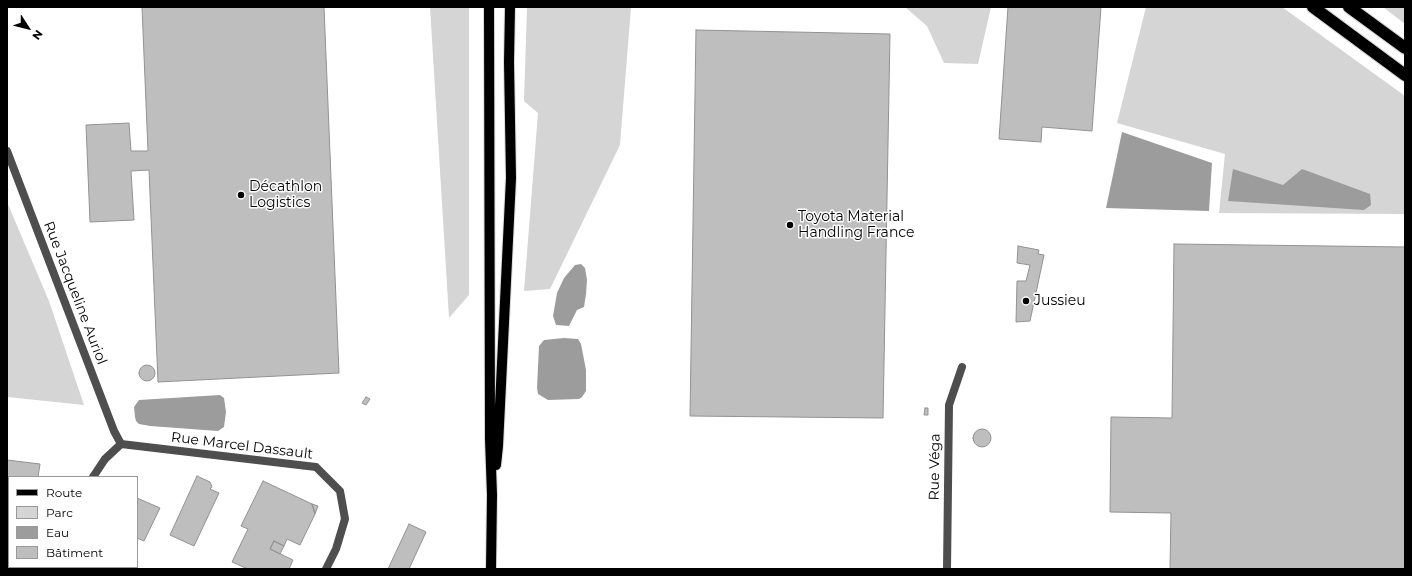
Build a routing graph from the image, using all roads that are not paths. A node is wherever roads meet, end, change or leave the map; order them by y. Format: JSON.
{"nodes":[{"id":1,"x":489,"y":7,"type":"edge"},
{"id":2,"x":510,"y":7,"type":"edge"},
{"id":3,"x":1313,"y":7,"type":"edge"},
{"id":4,"x":1349,"y":7,"type":"edge"},
{"id":5,"x":1405,"y":48,"type":"edge"},
{"id":6,"x":1405,"y":75,"type":"edge"},
{"id":7,"x":7,"y":151,"type":"edge"},
{"id":8,"x":962,"y":367,"type":"dead end"},
{"id":9,"x":121,"y":444,"type":"junction"},
{"id":10,"x":94,"y":476,"type":"edge"},
{"id":11,"x":492,"y":494,"type":"junction"},
{"id":12,"x":326,"y":569,"type":"edge"},
{"id":13,"x":491,"y":569,"type":"edge"},
{"id":14,"x":947,"y":569,"type":"edge"}],
"edges":[{"from":1,"to":11,"type":"main road"},
{"from":2,"to":11,"type":"main road"},
{"from":3,"to":6,"type":"highway"},
{"from":4,"to":5,"type":"highway"},
{"from":7,"to":9,"type":"street","name":"Rue Jacqueline Auriol"},
{"from":8,"to":14,"type":"street","name":"Rue Véga"},
{"from":9,"to":10,"type":"street"},
{"from":9,"to":12,"type":"street","name":"Rue Marcel Dassault"},
{"from":11,"to":13,"type":"main road"}]}
